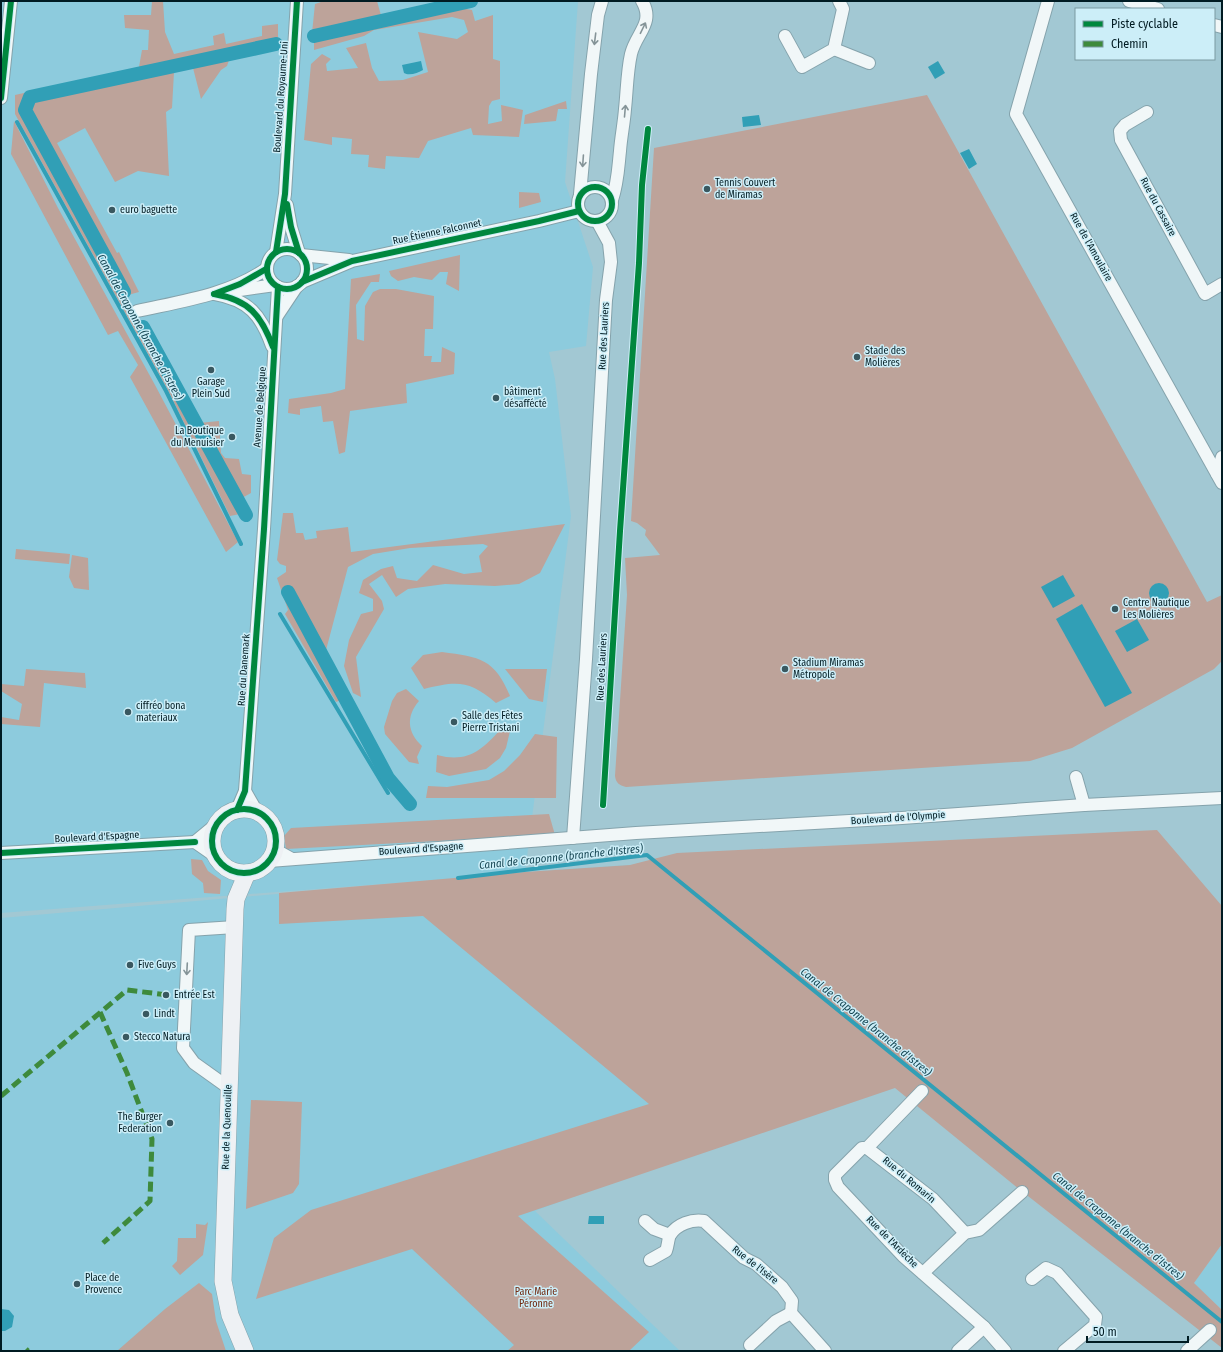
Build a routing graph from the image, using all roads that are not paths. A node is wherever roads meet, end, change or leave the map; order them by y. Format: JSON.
{"nodes":[{"id":1,"x":11,"y":1,"type":"edge"},
{"id":2,"x":297,"y":1,"type":"edge"},
{"id":3,"x":602,"y":1,"type":"edge"},
{"id":4,"x":642,"y":1,"type":"edge"},
{"id":5,"x":839,"y":1,"type":"edge"},
{"id":6,"x":1048,"y":1,"type":"edge"},
{"id":7,"x":1129,"y":1,"type":"edge"},
{"id":8,"x":1154,"y":8,"type":"edge"},
{"id":9,"x":785,"y":36,"type":"dead end"},
{"id":10,"x":834,"y":49,"type":"junction"},
{"id":11,"x":869,"y":63,"type":"dead end"},
{"id":12,"x":1,"y":98,"type":"edge"},
{"id":13,"x":1147,"y":112,"type":"dead end"},
{"id":14,"x":285,"y":194,"type":"junction"},
{"id":15,"x":580,"y":194,"type":"junction"},
{"id":16,"x":612,"y":200,"type":"junction"},
{"id":17,"x":579,"y":211,"type":"junction"},
{"id":18,"x":598,"y":221,"type":"junction"},
{"id":19,"x":276,"y":252,"type":"junction"},
{"id":20,"x":300,"y":254,"type":"junction"},
{"id":21,"x":352,"y":260,"type":"junction"},
{"id":22,"x":266,"y":269,"type":"junction"},
{"id":23,"x":300,"y":284,"type":"junction"},
{"id":24,"x":1222,"y":284,"type":"edge"},
{"id":25,"x":276,"y":286,"type":"junction"},
{"id":26,"x":214,"y":294,"type":"junction"},
{"id":27,"x":137,"y":311,"type":"dead end"},
{"id":28,"x":277,"y":317,"type":"junction"},
{"id":29,"x":274,"y":351,"type":"junction"},
{"id":30,"x":1222,"y":457,"type":"edge"},
{"id":31,"x":1220,"y":478,"type":"edge"},
{"id":32,"x":264,"y":529,"type":"joint"},
{"id":33,"x":1076,"y":777,"type":"dead end"},
{"id":34,"x":246,"y":791,"type":"junction"},
{"id":35,"x":1222,"y":798,"type":"edge"},
{"id":36,"x":1084,"y":805,"type":"junction"},
{"id":37,"x":237,"y":810,"type":"junction"},
{"id":38,"x":257,"y":812,"type":"junction"},
{"id":39,"x":218,"y":823,"type":"junction"},
{"id":40,"x":574,"y":838,"type":"junction"},
{"id":41,"x":195,"y":842,"type":"junction"},
{"id":42,"x":1,"y":853,"type":"edge"},
{"id":43,"x":272,"y":855,"type":"junction"},
{"id":44,"x":223,"y":863,"type":"junction"},
{"id":45,"x":247,"y":873,"type":"junction"},
{"id":46,"x":236,"y":899,"type":"junction"},
{"id":47,"x":235,"y":927,"type":"junction"},
{"id":48,"x":228,"y":1088,"type":"junction"},
{"id":49,"x":922,"y":1091,"type":"dead end"},
{"id":50,"x":868,"y":1148,"type":"junction"},
{"id":51,"x":1022,"y":1192,"type":"dead end"},
{"id":52,"x":645,"y":1221,"type":"dead end"},
{"id":53,"x":965,"y":1233,"type":"junction"},
{"id":54,"x":670,"y":1235,"type":"junction"},
{"id":55,"x":650,"y":1260,"type":"dead end"},
{"id":56,"x":923,"y":1273,"type":"junction"},
{"id":57,"x":1032,"y":1279,"type":"dead end"},
{"id":58,"x":791,"y":1313,"type":"junction"},
{"id":59,"x":984,"y":1327,"type":"junction"},
{"id":60,"x":1210,"y":1330,"type":"dead end"},
{"id":61,"x":750,"y":1345,"type":"dead end"},
{"id":62,"x":245,"y":1351,"type":"edge"},
{"id":63,"x":825,"y":1351,"type":"edge"},
{"id":64,"x":958,"y":1351,"type":"edge"},
{"id":65,"x":1005,"y":1351,"type":"edge"},
{"id":66,"x":1064,"y":1351,"type":"edge"},
{"id":67,"x":1187,"y":1351,"type":"edge"}],
"edges":[{"from":1,"to":12,"type":"street"},
{"from":2,"to":14,"type":"street","name":"Boulevard du Royaume-Uni"},
{"from":3,"to":15,"type":"street","one_way":true},
{"from":16,"to":4,"type":"street","one_way":true},
{"from":5,"to":10,"type":"street"},
{"from":6,"to":31,"type":"street","name":"Rue de l'Amoulaire"},
{"from":7,"to":8,"type":"street"},
{"from":9,"to":10,"type":"street"},
{"from":10,"to":11,"type":"street"},
{"from":13,"to":24,"type":"street","name":"Rue du Cassaire"},
{"from":14,"to":19,"type":"street","name":"Boulevard du Royaume-Uni"},
{"from":14,"to":20,"type":"street","name":"Boulevard du Royaume-Uni"},
{"from":15,"to":16,"type":"street"},
{"from":15,"to":17,"type":"street"},
{"from":16,"to":18,"type":"street"},
{"from":17,"to":18,"type":"street"},
{"from":17,"to":21,"type":"street","name":"Rue Étienne Falconnet"},
{"from":18,"to":40,"type":"street","name":"Rue des Lauriers"},
{"from":19,"to":20,"type":"street"},
{"from":19,"to":22,"type":"street"},
{"from":20,"to":21,"type":"street","name":"Rue Étienne Falconnet"},
{"from":20,"to":23,"type":"street"},
{"from":21,"to":23,"type":"street","name":"Rue Étienne Falconnet"},
{"from":22,"to":25,"type":"street"},
{"from":22,"to":26,"type":"street"},
{"from":23,"to":25,"type":"street"},
{"from":23,"to":28,"type":"street","name":"Avenue de Belgique"},
{"from":25,"to":26,"type":"street"},
{"from":25,"to":28,"type":"street","name":"Avenue de Belgique"},
{"from":26,"to":27,"type":"street"},
{"from":26,"to":29,"type":"street"},
{"from":28,"to":29,"type":"street","name":"Avenue de Belgique"},
{"from":29,"to":32,"type":"street","name":"Avenue de Belgique"},
{"from":30,"to":31,"type":"street"},
{"from":32,"to":34,"type":"street","name":"Rue du Danemark"},
{"from":33,"to":36,"type":"street"},
{"from":34,"to":37,"type":"street","name":"Rue du Danemark"},
{"from":34,"to":38,"type":"street"},
{"from":35,"to":36,"type":"street","name":"Boulevard de l'Olympie"},
{"from":36,"to":40,"type":"street","name":"Boulevard de l'Olympie"},
{"from":37,"to":38,"type":"street"},
{"from":37,"to":39,"type":"street"},
{"from":38,"to":43,"type":"street"},
{"from":39,"to":41,"type":"street"},
{"from":39,"to":44,"type":"street"},
{"from":40,"to":43,"type":"street","name":"Boulevard d'Espagne"},
{"from":41,"to":42,"type":"street","name":"Boulevard d'Espagne"},
{"from":41,"to":44,"type":"street"},
{"from":43,"to":45,"type":"street"},
{"from":44,"to":45,"type":"street"},
{"from":44,"to":46,"type":"street","name":"Rue de la Quenouille"},
{"from":45,"to":46,"type":"street","name":"Rue de la Quenouille"},
{"from":46,"to":47,"type":"street","name":"Rue de la Quenouille"},
{"from":47,"to":48,"type":"street","name":"Rue de la Quenouille"},
{"from":47,"to":48,"type":"street","one_way":true},
{"from":48,"to":62,"type":"street","name":"Rue de la Quenouille"},
{"from":49,"to":50,"type":"street"},
{"from":50,"to":53,"type":"street","name":"Rue du Romarin"},
{"from":50,"to":56,"type":"street","name":"Rue de l'Ardèche"},
{"from":51,"to":53,"type":"street"},
{"from":52,"to":54,"type":"street"},
{"from":53,"to":56,"type":"street"},
{"from":54,"to":55,"type":"street"},
{"from":54,"to":58,"type":"street","name":"Rue de l'Isère"},
{"from":56,"to":59,"type":"street","name":"Rue de l'Ardèche"},
{"from":57,"to":66,"type":"street"},
{"from":58,"to":61,"type":"street"},
{"from":58,"to":63,"type":"street"},
{"from":59,"to":64,"type":"street"},
{"from":59,"to":65,"type":"street","name":"Rue de l'Ardèche"},
{"from":60,"to":67,"type":"street"}]}
